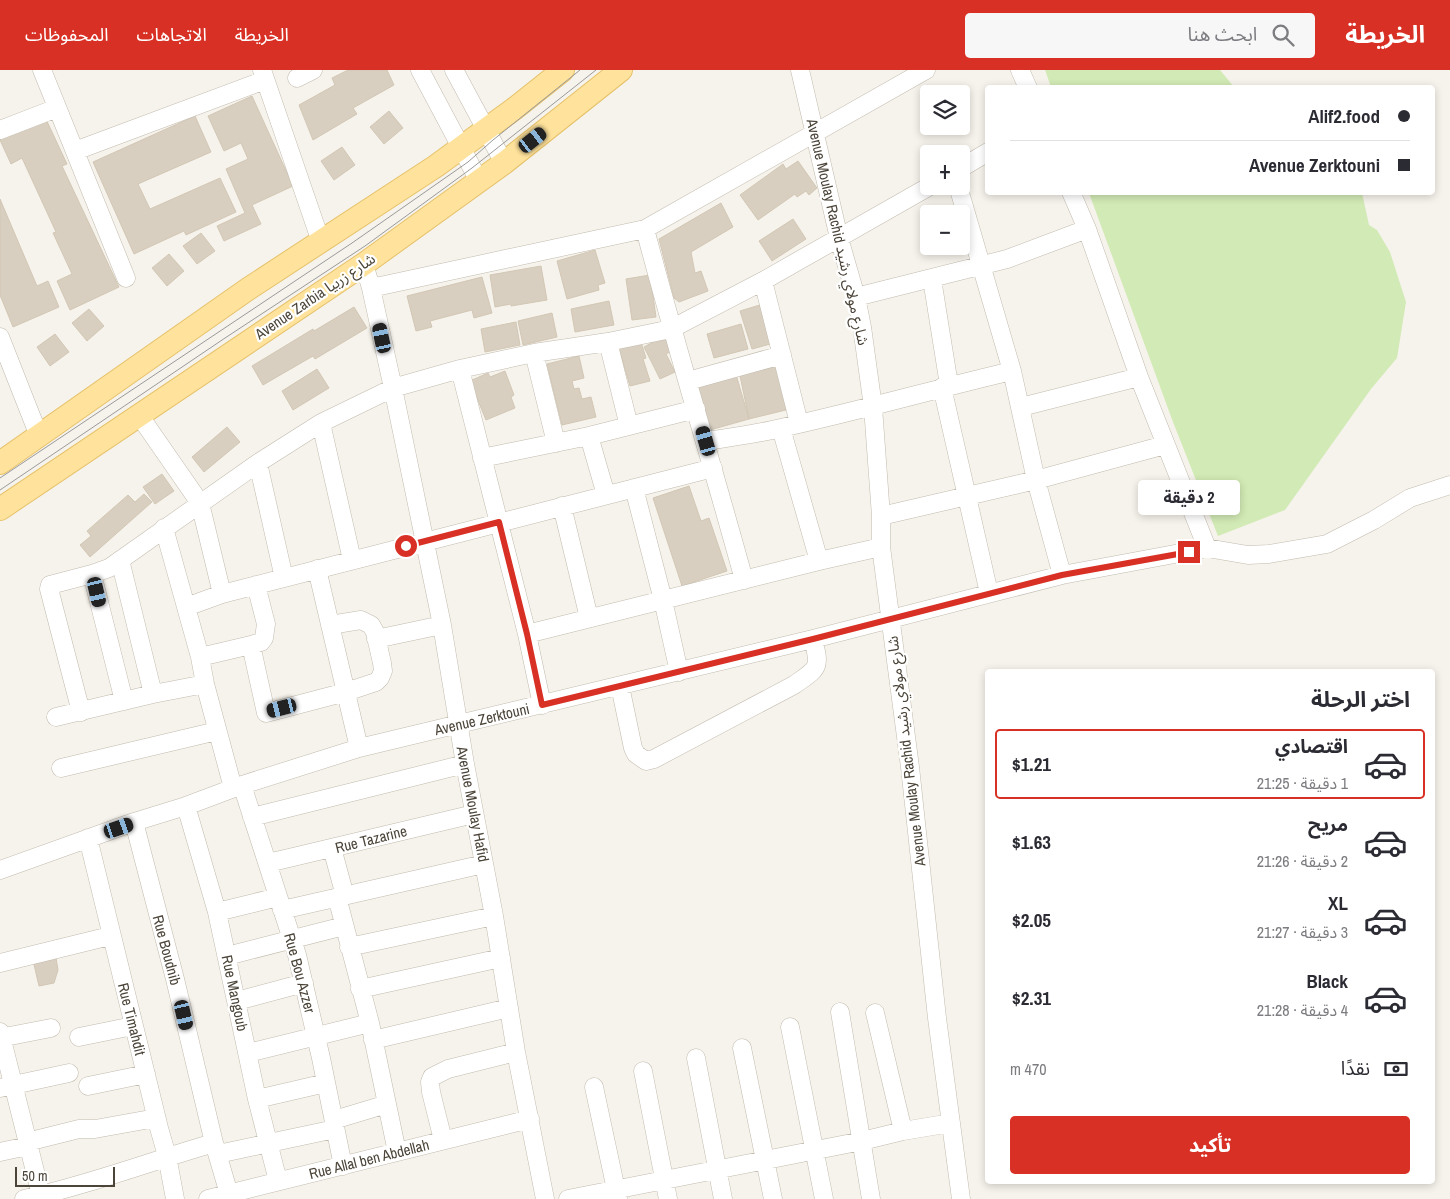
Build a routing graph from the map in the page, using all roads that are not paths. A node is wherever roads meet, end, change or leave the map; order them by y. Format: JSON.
{"nodes":[{"id":1,"x":42,"y":70,"type":"edge"},
{"id":2,"x":313,"y":70,"type":"edge"},
{"id":3,"x":420,"y":70,"type":"edge"},
{"id":4,"x":454,"y":70,"type":"edge"},
{"id":5,"x":563,"y":70,"type":"edge"},
{"id":6,"x":621,"y":70,"type":"edge"},
{"id":7,"x":800,"y":70,"type":"edge"},
{"id":8,"x":926,"y":70,"type":"edge"},
{"id":9,"x":1020,"y":70,"type":"edge"},
{"id":10,"x":264,"y":75,"type":"edge"},
{"id":11,"x":296,"y":78,"type":"dead end"},
{"id":12,"x":1027,"y":85,"type":"edge"},
{"id":13,"x":57,"y":108,"type":"junction"},
{"id":14,"x":0,"y":130,"type":"edge"},
{"id":15,"x":486,"y":130,"type":"junction"},
{"id":16,"x":814,"y":135,"type":"junction"},
{"id":17,"x":460,"y":148,"type":"junction"},
{"id":18,"x":75,"y":151,"type":"junction"},
{"id":19,"x":985,"y":154,"type":"edge"},
{"id":20,"x":504,"y":163,"type":"junction"},
{"id":21,"x":970,"y":163,"type":"edge"},
{"id":22,"x":479,"y":181,"type":"junction"},
{"id":23,"x":920,"y":192,"type":"edge"},
{"id":24,"x":961,"y":195,"type":"edge"},
{"id":25,"x":1072,"y":195,"type":"edge"},
{"id":26,"x":645,"y":229,"type":"junction"},
{"id":27,"x":1086,"y":229,"type":"junction"},
{"id":28,"x":838,"y":238,"type":"junction"},
{"id":29,"x":321,"y":242,"type":"junction"},
{"id":30,"x":364,"y":264,"type":"junction"},
{"id":31,"x":981,"y":267,"type":"junction"},
{"id":32,"x":126,"y":278,"type":"dead end"},
{"id":33,"x":932,"y":279,"type":"junction"},
{"id":34,"x":763,"y":281,"type":"junction"},
{"id":35,"x":371,"y":288,"type":"junction"},
{"id":36,"x":856,"y":297,"type":"junction"},
{"id":37,"x":671,"y":329,"type":"junction"},
{"id":38,"x":0,"y":338,"type":"edge"},
{"id":39,"x":608,"y":342,"type":"junction"},
{"id":40,"x":534,"y":353,"type":"junction"},
{"id":41,"x":782,"y":355,"type":"junction"},
{"id":42,"x":460,"y":369,"type":"junction"},
{"id":43,"x":1012,"y":372,"type":"junction"},
{"id":44,"x":1139,"y":377,"type":"junction"},
{"id":45,"x":688,"y":381,"type":"junction"},
{"id":46,"x":946,"y":386,"type":"junction"},
{"id":47,"x":393,"y":388,"type":"junction"},
{"id":48,"x":873,"y":407,"type":"junction"},
{"id":49,"x":1021,"y":407,"type":"junction"},
{"id":50,"x":696,"y":409,"type":"junction"},
{"id":51,"x":138,"y":415,"type":"junction"},
{"id":52,"x":321,"y":423,"type":"junction"},
{"id":53,"x":799,"y":423,"type":"junction"},
{"id":54,"x":629,"y":426,"type":"junction"},
{"id":55,"x":781,"y":428,"type":"junction"},
{"id":56,"x":40,"y":436,"type":"junction"},
{"id":57,"x":589,"y":436,"type":"junction"},
{"id":58,"x":706,"y":441,"type":"junction"},
{"id":59,"x":556,"y":443,"type":"junction"},
{"id":60,"x":1165,"y":445,"type":"junction"},
{"id":61,"x":482,"y":458,"type":"junction"},
{"id":62,"x":0,"y":463,"type":"edge"},
{"id":63,"x":258,"y":464,"type":"junction"},
{"id":64,"x":713,"y":468,"type":"junction"},
{"id":65,"x":1036,"y":480,"type":"junction"},
{"id":66,"x":1450,"y":485,"type":"edge"},
{"id":67,"x":634,"y":488,"type":"junction"},
{"id":68,"x":606,"y":495,"type":"junction"},
{"id":69,"x":967,"y":495,"type":"junction"},
{"id":70,"x":200,"y":504,"type":"junction"},
{"id":71,"x":562,"y":506,"type":"junction"},
{"id":72,"x":0,"y":509,"type":"edge"},
{"id":73,"x":881,"y":516,"type":"junction"},
{"id":74,"x":499,"y":522,"type":"junction"},
{"id":75,"x":164,"y":528,"type":"junction"},
{"id":76,"x":424,"y":541,"type":"junction"},
{"id":77,"x":881,"y":547,"type":"junction"},
{"id":78,"x":1207,"y":548,"type":"junction"},
{"id":79,"x":120,"y":560,"type":"junction"},
{"id":80,"x":352,"y":560,"type":"junction"},
{"id":81,"x":819,"y":561,"type":"junction"},
{"id":82,"x":317,"y":569,"type":"junction"},
{"id":83,"x":92,"y":574,"type":"junction"},
{"id":84,"x":1062,"y":575,"type":"junction"},
{"id":85,"x":284,"y":578,"type":"junction"},
{"id":86,"x":744,"y":580,"type":"junction"},
{"id":87,"x":256,"y":585,"type":"junction"},
{"id":88,"x":989,"y":593,"type":"junction"},
{"id":89,"x":222,"y":594,"type":"junction"},
{"id":90,"x":663,"y":600,"type":"junction"},
{"id":91,"x":186,"y":607,"type":"junction"},
{"id":92,"x":589,"y":618,"type":"junction"},
{"id":93,"x":890,"y":619,"type":"junction"},
{"id":94,"x":442,"y":625,"type":"junction"},
{"id":95,"x":330,"y":626,"type":"junction"},
{"id":96,"x":527,"y":634,"type":"junction"},
{"id":97,"x":376,"y":639,"type":"junction"},
{"id":98,"x":813,"y":639,"type":"junction"},
{"id":99,"x":251,"y":645,"type":"junction"},
{"id":100,"x":200,"y":657,"type":"junction"},
{"id":101,"x":679,"y":672,"type":"junction"},
{"id":102,"x":205,"y":684,"type":"junction"},
{"id":103,"x":620,"y":686,"type":"junction"},
{"id":104,"x":346,"y":692,"type":"junction"},
{"id":105,"x":153,"y":694,"type":"junction"},
{"id":106,"x":124,"y":701,"type":"junction"},
{"id":107,"x":542,"y":705,"type":"junction"},
{"id":108,"x":80,"y":712,"type":"junction"},
{"id":109,"x":56,"y":718,"type":"dead end"},
{"id":110,"x":458,"y":724,"type":"junction"},
{"id":111,"x":217,"y":730,"type":"junction"},
{"id":112,"x":359,"y":748,"type":"junction"},
{"id":113,"x":465,"y":764,"type":"junction"},
{"id":114,"x":61,"y":768,"type":"dead end"},
{"id":115,"x":237,"y":787,"type":"junction"},
{"id":116,"x":186,"y":806,"type":"junction"},
{"id":117,"x":474,"y":814,"type":"junction"},
{"id":118,"x":252,"y":817,"type":"junction"},
{"id":119,"x":134,"y":822,"type":"junction"},
{"id":120,"x":88,"y":838,"type":"junction"},
{"id":121,"x":332,"y":848,"type":"junction"},
{"id":122,"x":268,"y":863,"type":"junction"},
{"id":123,"x":484,"y":864,"type":"junction"},
{"id":124,"x":0,"y":870,"type":"edge"},
{"id":125,"x":341,"y":896,"type":"junction"},
{"id":126,"x":280,"y":903,"type":"junction"},
{"id":127,"x":217,"y":912,"type":"junction"},
{"id":128,"x":494,"y":916,"type":"junction"},
{"id":129,"x":344,"y":926,"type":"junction"},
{"id":130,"x":110,"y":936,"type":"junction"},
{"id":131,"x":292,"y":939,"type":"junction"},
{"id":132,"x":350,"y":948,"type":"junction"},
{"id":133,"x":227,"y":956,"type":"junction"},
{"id":134,"x":501,"y":958,"type":"junction"},
{"id":135,"x":0,"y":962,"type":"edge"},
{"id":136,"x":304,"y":983,"type":"junction"},
{"id":137,"x":360,"y":989,"type":"junction"},
{"id":138,"x":237,"y":1000,"type":"junction"},
{"id":139,"x":509,"y":1008,"type":"junction"},
{"id":140,"x":840,"y":1012,"type":"dead end"},
{"id":141,"x":875,"y":1013,"type":"dead end"},
{"id":142,"x":370,"y":1023,"type":"junction"},
{"id":143,"x":133,"y":1026,"type":"junction"},
{"id":144,"x":790,"y":1027,"type":"dead end"},
{"id":145,"x":51,"y":1028,"type":"dead end"},
{"id":146,"x":0,"y":1036,"type":"edge"},
{"id":147,"x":316,"y":1036,"type":"junction"},
{"id":148,"x":79,"y":1037,"type":"dead end"},
{"id":149,"x":373,"y":1040,"type":"junction"},
{"id":150,"x":742,"y":1048,"type":"dead end"},
{"id":151,"x":516,"y":1052,"type":"junction"},
{"id":152,"x":248,"y":1053,"type":"junction"},
{"id":153,"x":696,"y":1058,"type":"dead end"},
{"id":154,"x":643,"y":1071,"type":"dead end"},
{"id":155,"x":70,"y":1073,"type":"dead end"},
{"id":156,"x":146,"y":1074,"type":"junction"},
{"id":157,"x":326,"y":1083,"type":"junction"},
{"id":158,"x":88,"y":1086,"type":"dead end"},
{"id":159,"x":6,"y":1087,"type":"edge"},
{"id":160,"x":594,"y":1087,"type":"dead end"},
{"id":161,"x":258,"y":1098,"type":"junction"},
{"id":162,"x":387,"y":1104,"type":"junction"},
{"id":163,"x":156,"y":1118,"type":"junction"},
{"id":164,"x":530,"y":1119,"type":"junction"},
{"id":165,"x":951,"y":1123,"type":"junction"},
{"id":166,"x":335,"y":1124,"type":"junction"},
{"id":167,"x":903,"y":1131,"type":"junction"},
{"id":168,"x":444,"y":1140,"type":"junction"},
{"id":169,"x":862,"y":1141,"type":"junction"},
{"id":170,"x":270,"y":1142,"type":"junction"},
{"id":171,"x":28,"y":1144,"type":"junction"},
{"id":172,"x":216,"y":1149,"type":"junction"},
{"id":173,"x":814,"y":1151,"type":"junction"},
{"id":174,"x":0,"y":1152,"type":"edge"},
{"id":175,"x":397,"y":1152,"type":"junction"},
{"id":176,"x":167,"y":1156,"type":"junction"},
{"id":177,"x":766,"y":1160,"type":"junction"},
{"id":178,"x":343,"y":1166,"type":"junction"},
{"id":179,"x":719,"y":1170,"type":"junction"},
{"id":180,"x":278,"y":1181,"type":"junction"},
{"id":181,"x":664,"y":1181,"type":"junction"},
{"id":182,"x":229,"y":1194,"type":"junction"},
{"id":183,"x":617,"y":1195,"type":"edge"},
{"id":184,"x":35,"y":1198,"type":"edge"},
{"id":185,"x":175,"y":1199,"type":"edge"},
{"id":186,"x":208,"y":1199,"type":"edge"},
{"id":187,"x":545,"y":1199,"type":"edge"},
{"id":188,"x":568,"y":1199,"type":"edge"},
{"id":189,"x":668,"y":1199,"type":"edge"},
{"id":190,"x":723,"y":1199,"type":"edge"},
{"id":191,"x":773,"y":1199,"type":"edge"},
{"id":192,"x":824,"y":1199,"type":"edge"},
{"id":193,"x":871,"y":1199,"type":"edge"},
{"id":194,"x":961,"y":1199,"type":"edge"}],
"edges":[{"from":1,"to":13,"type":"street"},
{"from":2,"to":11,"type":"street"},
{"from":3,"to":17,"type":"street"},
{"from":4,"to":15,"type":"street"},
{"from":5,"to":15,"type":"main road"},
{"from":6,"to":20,"type":"main road","name":"Avenue Zarbia شارع زربيا"},
{"from":7,"to":16,"type":"street","name":"Avenue Moulay Rachid شارع مولاي رشيد"},
{"from":8,"to":16,"type":"street"},
{"from":9,"to":12,"type":"street"},
{"from":10,"to":18,"type":"street"},
{"from":10,"to":29,"type":"street"},
{"from":13,"to":14,"type":"street"},
{"from":13,"to":18,"type":"street"},
{"from":15,"to":17,"type":"main road"},
{"from":15,"to":20,"type":"street"},
{"from":16,"to":26,"type":"street"},
{"from":16,"to":28,"type":"street","name":"Avenue Moulay Rachid شارع مولاي رشيد"},
{"from":17,"to":22,"type":"street"},
{"from":17,"to":29,"type":"main road"},
{"from":18,"to":32,"type":"street"},
{"from":19,"to":21,"type":"street"},
{"from":20,"to":22,"type":"main road","name":"Avenue Zarbia شارع زربيا"},
{"from":22,"to":30,"type":"main road","name":"Avenue Zarbia شارع زربيا"},
{"from":23,"to":28,"type":"street"},
{"from":24,"to":31,"type":"street"},
{"from":25,"to":27,"type":"street"},
{"from":26,"to":35,"type":"street"},
{"from":26,"to":37,"type":"street"},
{"from":27,"to":31,"type":"street"},
{"from":27,"to":44,"type":"street"},
{"from":28,"to":34,"type":"street"},
{"from":28,"to":36,"type":"street","name":"Avenue Moulay Rachid شارع مولاي رشيد"},
{"from":29,"to":56,"type":"main road"},
{"from":30,"to":35,"type":"street","name":"Avenue Moulay Hafid"},
{"from":30,"to":51,"type":"main road","name":"Avenue Zarbia شارع زربيا"},
{"from":31,"to":33,"type":"street"},
{"from":31,"to":43,"type":"street"},
{"from":33,"to":36,"type":"street"},
{"from":33,"to":46,"type":"street"},
{"from":34,"to":37,"type":"street"},
{"from":34,"to":41,"type":"street"},
{"from":35,"to":47,"type":"street","name":"Avenue Moulay Hafid"},
{"from":36,"to":48,"type":"street","name":"Avenue Moulay Rachid شارع مولاي رشيد"},
{"from":37,"to":39,"type":"street"},
{"from":37,"to":45,"type":"street"},
{"from":38,"to":56,"type":"street"},
{"from":39,"to":40,"type":"street"},
{"from":39,"to":54,"type":"street"},
{"from":40,"to":42,"type":"street"},
{"from":40,"to":59,"type":"street"},
{"from":41,"to":45,"type":"street"},
{"from":41,"to":53,"type":"street"},
{"from":42,"to":47,"type":"street"},
{"from":42,"to":61,"type":"street"},
{"from":43,"to":46,"type":"street"},
{"from":43,"to":49,"type":"street"},
{"from":44,"to":49,"type":"street"},
{"from":44,"to":60,"type":"street"},
{"from":45,"to":50,"type":"street"},
{"from":46,"to":48,"type":"street"},
{"from":46,"to":69,"type":"street"},
{"from":47,"to":52,"type":"street"},
{"from":47,"to":76,"type":"street","name":"Avenue Moulay Hafid"},
{"from":48,"to":53,"type":"street"},
{"from":48,"to":73,"type":"street","name":"Avenue Moulay Rachid شارع مولاي رشيد"},
{"from":49,"to":65,"type":"street"},
{"from":50,"to":54,"type":"street"},
{"from":50,"to":58,"type":"street"},
{"from":51,"to":70,"type":"street"},
{"from":51,"to":72,"type":"main road","name":"Avenue Zarbia شارع زربيا"},
{"from":52,"to":63,"type":"street"},
{"from":52,"to":80,"type":"street"},
{"from":53,"to":55,"type":"street"},
{"from":54,"to":57,"type":"street"},
{"from":55,"to":58,"type":"street"},
{"from":55,"to":81,"type":"street"},
{"from":56,"to":62,"type":"main road"},
{"from":57,"to":59,"type":"street"},
{"from":57,"to":68,"type":"street"},
{"from":58,"to":64,"type":"street"},
{"from":59,"to":61,"type":"street"},
{"from":60,"to":65,"type":"street"},
{"from":60,"to":78,"type":"street"},
{"from":61,"to":74,"type":"street"},
{"from":63,"to":70,"type":"street"},
{"from":63,"to":85,"type":"street"},
{"from":64,"to":67,"type":"street"},
{"from":64,"to":86,"type":"street"},
{"from":65,"to":69,"type":"street"},
{"from":65,"to":84,"type":"street"},
{"from":66,"to":78,"type":"street"},
{"from":67,"to":68,"type":"street"},
{"from":67,"to":90,"type":"street"},
{"from":68,"to":71,"type":"street"},
{"from":69,"to":73,"type":"street"},
{"from":69,"to":88,"type":"street"},
{"from":70,"to":75,"type":"street"},
{"from":70,"to":89,"type":"street"},
{"from":71,"to":74,"type":"street"},
{"from":71,"to":92,"type":"street"},
{"from":73,"to":77,"type":"street","name":"Avenue Moulay Rachid شارع مولاي رشيد"},
{"from":74,"to":76,"type":"street"},
{"from":74,"to":96,"type":"street"},
{"from":75,"to":79,"type":"street"},
{"from":75,"to":91,"type":"street","name":"Rue Bou Azzer"},
{"from":76,"to":80,"type":"street"},
{"from":76,"to":94,"type":"street","name":"Avenue Moulay Hafid"},
{"from":77,"to":81,"type":"street"},
{"from":77,"to":93,"type":"street","name":"Avenue Moulay Rachid شارع مولاي رشيد"},
{"from":78,"to":84,"type":"street","name":"Avenue Zerktouni"},
{"from":79,"to":83,"type":"street"},
{"from":79,"to":105,"type":"street"},
{"from":80,"to":82,"type":"street"},
{"from":81,"to":86,"type":"street"},
{"from":82,"to":85,"type":"street"},
{"from":82,"to":95,"type":"street"},
{"from":83,"to":106,"type":"street"},
{"from":83,"to":108,"type":"street"},
{"from":84,"to":88,"type":"street","name":"Avenue Zerktouni"},
{"from":85,"to":87,"type":"street"},
{"from":86,"to":90,"type":"street"},
{"from":87,"to":89,"type":"street"},
{"from":87,"to":99,"type":"street"},
{"from":88,"to":93,"type":"street","name":"Avenue Zerktouni"},
{"from":89,"to":91,"type":"street"},
{"from":90,"to":92,"type":"street"},
{"from":90,"to":101,"type":"street"},
{"from":91,"to":100,"type":"street","name":"Rue Bou Azzer"},
{"from":92,"to":96,"type":"street"},
{"from":93,"to":98,"type":"street","name":"Avenue Zerktouni"},
{"from":93,"to":165,"type":"street","name":"Avenue Moulay Rachid شارع مولاي رشيد"},
{"from":94,"to":97,"type":"street"},
{"from":94,"to":110,"type":"street","name":"Avenue Moulay Hafid"},
{"from":95,"to":97,"type":"street"},
{"from":95,"to":104,"type":"street"},
{"from":96,"to":107,"type":"street"},
{"from":97,"to":104,"type":"street"},
{"from":98,"to":101,"type":"street","name":"Avenue Zerktouni"},
{"from":98,"to":103,"type":"street"},
{"from":99,"to":100,"type":"street"},
{"from":99,"to":104,"type":"street"},
{"from":100,"to":102,"type":"street","name":"Rue Bou Azzer"},
{"from":101,"to":103,"type":"street","name":"Avenue Zerktouni"},
{"from":102,"to":105,"type":"street"},
{"from":102,"to":111,"type":"street","name":"Rue Bou Azzer"},
{"from":103,"to":107,"type":"street","name":"Avenue Zerktouni"},
{"from":104,"to":112,"type":"street"},
{"from":105,"to":106,"type":"street"},
{"from":106,"to":108,"type":"street"},
{"from":107,"to":110,"type":"street","name":"Avenue Zerktouni"},
{"from":108,"to":109,"type":"street"},
{"from":110,"to":112,"type":"street","name":"Avenue Zerktouni"},
{"from":110,"to":113,"type":"street","name":"Avenue Moulay Hafid"},
{"from":111,"to":114,"type":"street"},
{"from":111,"to":115,"type":"street","name":"Rue Bou Azzer"},
{"from":112,"to":115,"type":"street","name":"Avenue Zerktouni"},
{"from":113,"to":117,"type":"street","name":"Avenue Moulay Hafid"},
{"from":113,"to":118,"type":"street"},
{"from":115,"to":116,"type":"street","name":"Avenue Zerktouni"},
{"from":115,"to":118,"type":"street","name":"Rue Bou Azzer"},
{"from":116,"to":119,"type":"street","name":"Avenue Zerktouni"},
{"from":116,"to":127,"type":"street","name":"Rue Mangoub"},
{"from":117,"to":121,"type":"street","name":"Rue Tazarine"},
{"from":117,"to":123,"type":"street","name":"Avenue Moulay Hafid"},
{"from":118,"to":122,"type":"street","name":"Rue Bou Azzer"},
{"from":119,"to":120,"type":"street","name":"Avenue Zerktouni"},
{"from":119,"to":172,"type":"street","name":"Rue Boudnib"},
{"from":120,"to":124,"type":"street","name":"Avenue Zerktouni"},
{"from":120,"to":130,"type":"street","name":"Rue Timahdit"},
{"from":121,"to":122,"type":"street","name":"Rue Tazarine"},
{"from":121,"to":125,"type":"street"},
{"from":122,"to":126,"type":"street","name":"Rue Bou Azzer"},
{"from":123,"to":125,"type":"street"},
{"from":123,"to":128,"type":"street","name":"Avenue Moulay Hafid"},
{"from":125,"to":126,"type":"street"},
{"from":125,"to":129,"type":"street"},
{"from":126,"to":127,"type":"street"},
{"from":126,"to":131,"type":"street","name":"Rue Bou Azzer"},
{"from":127,"to":133,"type":"street","name":"Rue Mangoub"},
{"from":128,"to":132,"type":"street"},
{"from":128,"to":134,"type":"street","name":"Avenue Moulay Hafid"},
{"from":129,"to":131,"type":"street"},
{"from":129,"to":132,"type":"street"},
{"from":130,"to":135,"type":"street"},
{"from":130,"to":143,"type":"street","name":"Rue Timahdit"},
{"from":131,"to":133,"type":"street"},
{"from":131,"to":136,"type":"street","name":"Rue Bou Azzer"},
{"from":132,"to":137,"type":"street"},
{"from":133,"to":138,"type":"street","name":"Rue Mangoub"},
{"from":134,"to":137,"type":"street"},
{"from":134,"to":139,"type":"street","name":"Avenue Moulay Hafid"},
{"from":136,"to":138,"type":"street"},
{"from":136,"to":147,"type":"street","name":"Rue Bou Azzer"},
{"from":137,"to":142,"type":"street"},
{"from":138,"to":152,"type":"street","name":"Rue Mangoub"},
{"from":139,"to":149,"type":"street"},
{"from":139,"to":151,"type":"street","name":"Avenue Moulay Hafid"},
{"from":140,"to":169,"type":"street"},
{"from":141,"to":167,"type":"street"},
{"from":142,"to":147,"type":"street"},
{"from":142,"to":149,"type":"street"},
{"from":143,"to":148,"type":"street"},
{"from":143,"to":156,"type":"street","name":"Rue Timahdit"},
{"from":144,"to":173,"type":"street"},
{"from":145,"to":146,"type":"street"},
{"from":146,"to":159,"type":"street"},
{"from":147,"to":152,"type":"street"},
{"from":147,"to":157,"type":"street","name":"Rue Bou Azzer"},
{"from":149,"to":162,"type":"street"},
{"from":150,"to":177,"type":"street"},
{"from":151,"to":164,"type":"street","name":"Avenue Moulay Hafid"},
{"from":151,"to":168,"type":"street"},
{"from":152,"to":161,"type":"street","name":"Rue Mangoub"},
{"from":153,"to":179,"type":"street"},
{"from":154,"to":181,"type":"street"},
{"from":155,"to":159,"type":"street"},
{"from":156,"to":158,"type":"street"},
{"from":156,"to":163,"type":"street","name":"Rue Timahdit"},
{"from":157,"to":161,"type":"street"},
{"from":157,"to":166,"type":"street","name":"Rue Bou Azzer"},
{"from":159,"to":171,"type":"street"},
{"from":160,"to":183,"type":"street"},
{"from":161,"to":170,"type":"street","name":"Rue Mangoub"},
{"from":162,"to":166,"type":"street"},
{"from":162,"to":175,"type":"street"},
{"from":163,"to":171,"type":"street"},
{"from":163,"to":176,"type":"street","name":"Rue Timahdit"},
{"from":164,"to":168,"type":"street","name":"Rue Allal ben Abdellah"},
{"from":164,"to":187,"type":"street","name":"Avenue Moulay Hafid"},
{"from":165,"to":167,"type":"street"},
{"from":165,"to":194,"type":"street","name":"Avenue Moulay Rachid شارع مولاي رشيد"},
{"from":166,"to":170,"type":"street"},
{"from":166,"to":178,"type":"street","name":"Rue Bou Azzer"},
{"from":167,"to":169,"type":"street"},
{"from":168,"to":175,"type":"street","name":"Rue Allal ben Abdellah"},
{"from":169,"to":173,"type":"street"},
{"from":169,"to":193,"type":"street"},
{"from":170,"to":172,"type":"street"},
{"from":170,"to":180,"type":"street","name":"Rue Mangoub"},
{"from":171,"to":174,"type":"street"},
{"from":171,"to":184,"type":"street"},
{"from":172,"to":176,"type":"street"},
{"from":172,"to":182,"type":"street","name":"Rue Boudnib"},
{"from":173,"to":177,"type":"street"},
{"from":173,"to":192,"type":"street"},
{"from":175,"to":178,"type":"street","name":"Rue Allal ben Abdellah"},
{"from":176,"to":184,"type":"street"},
{"from":176,"to":185,"type":"street","name":"Rue Timahdit"},
{"from":177,"to":179,"type":"street"},
{"from":177,"to":191,"type":"street"},
{"from":178,"to":180,"type":"street","name":"Rue Allal ben Abdellah"},
{"from":179,"to":181,"type":"street"},
{"from":179,"to":190,"type":"street"},
{"from":180,"to":182,"type":"street","name":"Rue Allal ben Abdellah"},
{"from":181,"to":183,"type":"street"},
{"from":181,"to":189,"type":"street"},
{"from":182,"to":186,"type":"street","name":"Rue Allal ben Abdellah"},
{"from":183,"to":188,"type":"street"}]}
